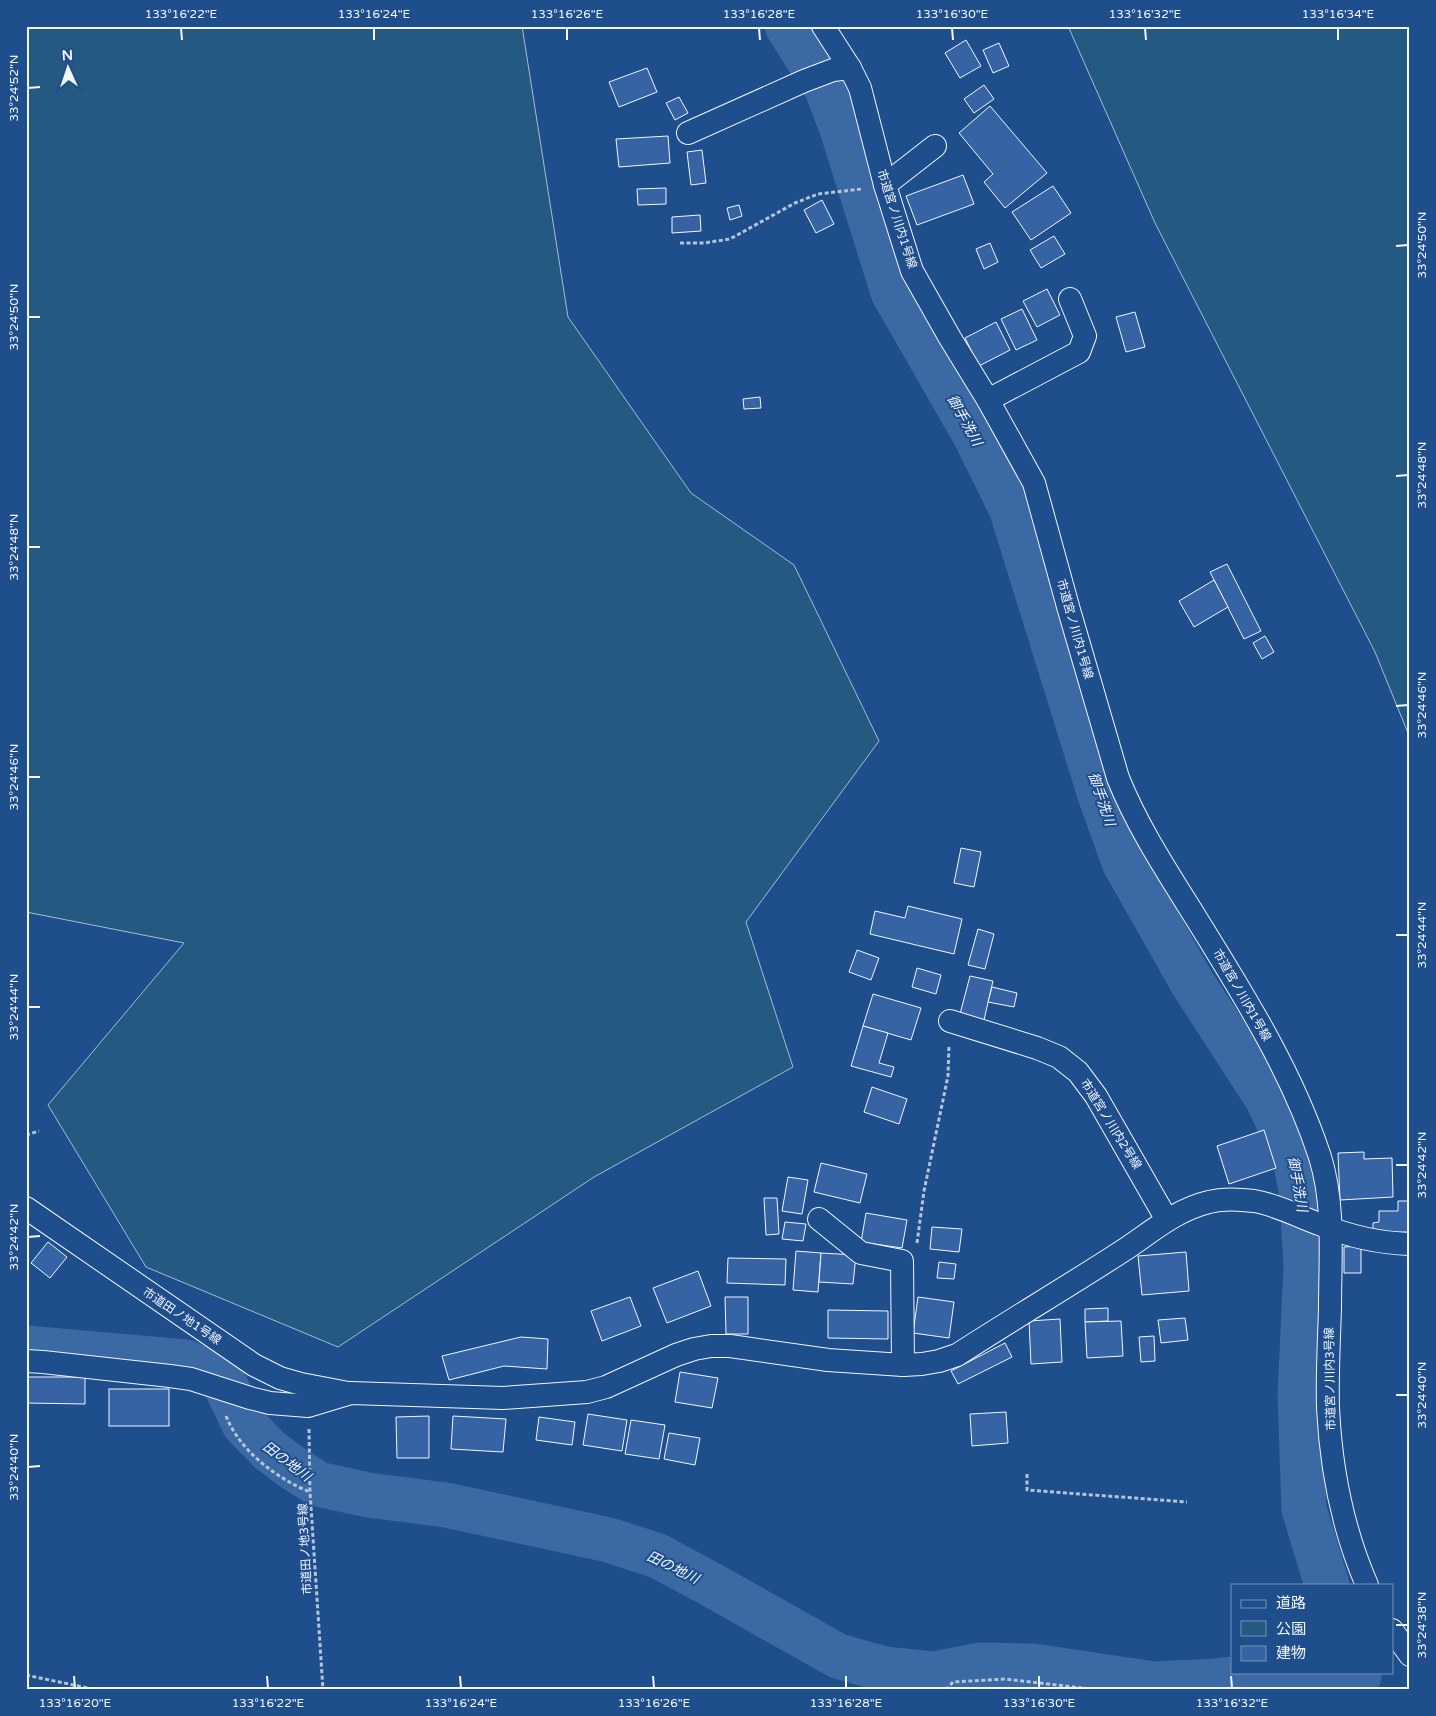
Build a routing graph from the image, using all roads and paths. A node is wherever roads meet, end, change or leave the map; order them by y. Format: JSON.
{"nodes":[{"id":1,"x":823,"y":26,"type":"edge"},
{"id":2,"x":841,"y":69,"type":"junction"},
{"id":3,"x":688,"y":133,"type":"dead end"},
{"id":4,"x":935,"y":146,"type":"dead end"},
{"id":5,"x":874,"y":187,"type":"junction"},
{"id":6,"x":680,"y":243,"type":"dead end"},
{"id":7,"x":1070,"y":299,"type":"dead end"},
{"id":8,"x":988,"y":400,"type":"junction"},
{"id":9,"x":950,"y":1021,"type":"joint"},
{"id":10,"x":39,"y":1131,"type":"dead end"},
{"id":11,"x":26,"y":1135,"type":"edge"},
{"id":12,"x":26,"y":1208,"type":"edge"},
{"id":13,"x":818,"y":1220,"type":"dead end"},
{"id":14,"x":1167,"y":1220,"type":"junction"},
{"id":15,"x":1325,"y":1227,"type":"junction"},
{"id":16,"x":1410,"y":1244,"type":"edge"},
{"id":17,"x":902,"y":1262,"type":"junction"},
{"id":18,"x":26,"y":1361,"type":"edge"},
{"id":19,"x":903,"y":1365,"type":"junction"},
{"id":20,"x":213,"y":1387,"type":"junction"},
{"id":21,"x":351,"y":1393,"type":"junction"},
{"id":22,"x":308,"y":1406,"type":"junction"},
{"id":23,"x":1027,"y":1474,"type":"dead end"},
{"id":24,"x":310,"y":1492,"type":"junction"},
{"id":25,"x":1187,"y":1502,"type":"dead end"},
{"id":26,"x":1367,"y":1584,"type":"edge"},
{"id":27,"x":1394,"y":1633,"type":"edge"},
{"id":28,"x":1410,"y":1655,"type":"edge"},
{"id":29,"x":26,"y":1675,"type":"edge"},
{"id":30,"x":97,"y":1690,"type":"edge"},
{"id":31,"x":323,"y":1690,"type":"edge"},
{"id":32,"x":946,"y":1690,"type":"edge"},
{"id":33,"x":1099,"y":1690,"type":"edge"}],
"edges":[{"from":1,"to":2,"type":"street","name":"市道宮ノ川内1号線"},
{"from":2,"to":3,"type":"street"},
{"from":2,"to":5,"type":"street","name":"市道宮ノ川内1号線"},
{"from":4,"to":5,"type":"street"},
{"from":5,"to":6,"type":"path"},
{"from":5,"to":8,"type":"street","name":"市道宮ノ川内1号線"},
{"from":7,"to":8,"type":"street"},
{"from":8,"to":15,"type":"street","name":"市道宮ノ川内1号線"},
{"from":9,"to":14,"type":"street","name":"市道宮ノ川内2号線"},
{"from":9,"to":17,"type":"path"},
{"from":10,"to":11,"type":"path"},
{"from":12,"to":21,"type":"street","name":"市道田ノ地1号線"},
{"from":13,"to":17,"type":"street"},
{"from":14,"to":15,"type":"street"},
{"from":14,"to":19,"type":"street"},
{"from":15,"to":16,"type":"street"},
{"from":15,"to":26,"type":"street","name":"市道宮ノ川内3号線"},
{"from":17,"to":19,"type":"street"},
{"from":18,"to":20,"type":"street"},
{"from":19,"to":21,"type":"street"},
{"from":20,"to":22,"type":"street"},
{"from":20,"to":24,"type":"path"},
{"from":21,"to":22,"type":"street"},
{"from":22,"to":24,"type":"path","name":"市道田ノ地3号線"},
{"from":23,"to":25,"type":"path"},
{"from":24,"to":31,"type":"path","name":"市道田ノ地3号線"},
{"from":27,"to":28,"type":"street"},
{"from":29,"to":30,"type":"path"},
{"from":32,"to":33,"type":"path"}]}
